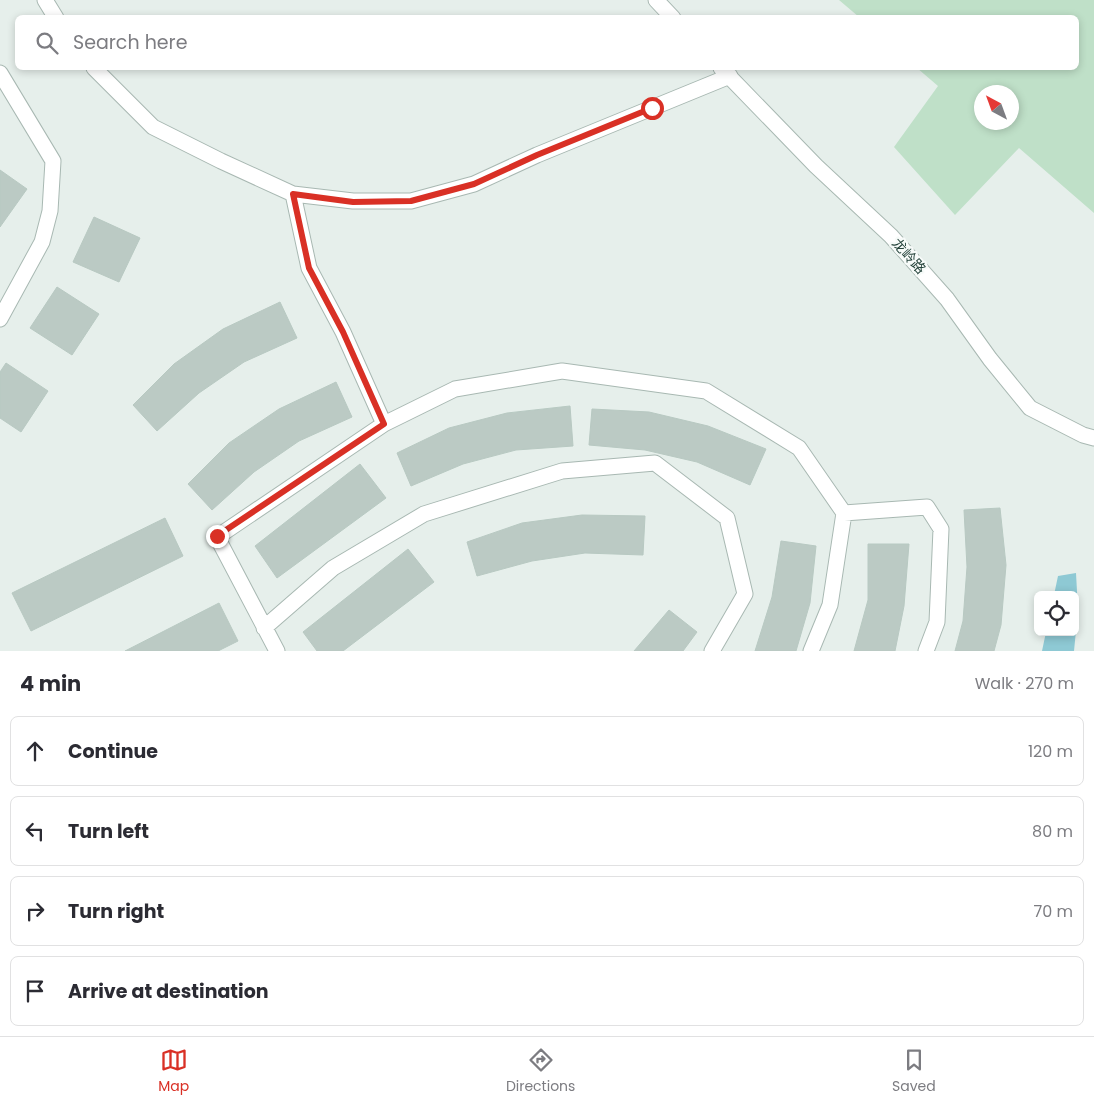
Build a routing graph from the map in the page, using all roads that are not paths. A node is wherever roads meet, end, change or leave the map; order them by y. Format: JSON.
{"nodes":[{"id":1,"x":44,"y":0,"type":"edge"},
{"id":2,"x":656,"y":0,"type":"edge"},
{"id":3,"x":54,"y":15,"type":"edge"},
{"id":4,"x":670,"y":15,"type":"edge"},
{"id":5,"x":96,"y":70,"type":"edge"},
{"id":6,"x":726,"y":72,"type":"edge"},
{"id":7,"x":0,"y":73,"type":"edge"},
{"id":8,"x":293,"y":194,"type":"junction"},
{"id":9,"x":0,"y":319,"type":"edge"},
{"id":10,"x":384,"y":424,"type":"junction"},
{"id":11,"x":1094,"y":438,"type":"edge"},
{"id":12,"x":844,"y":513,"type":"junction"},
{"id":13,"x":264,"y":628,"type":"junction"},
{"id":14,"x":277,"y":651,"type":"edge"},
{"id":15,"x":712,"y":651,"type":"edge"},
{"id":16,"x":811,"y":651,"type":"edge"},
{"id":17,"x":926,"y":651,"type":"edge"}],
"edges":[{"from":1,"to":3,"type":"street"},
{"from":2,"to":4,"type":"street"},
{"from":5,"to":8,"type":"street"},
{"from":6,"to":8,"type":"street"},
{"from":6,"to":11,"type":"street","name":"龙岭路"},
{"from":7,"to":9,"type":"street"},
{"from":8,"to":10,"type":"street"},
{"from":10,"to":12,"type":"street"},
{"from":10,"to":13,"type":"street"},
{"from":12,"to":16,"type":"street"},
{"from":12,"to":17,"type":"street"},
{"from":13,"to":14,"type":"street"},
{"from":13,"to":15,"type":"street"}]}
